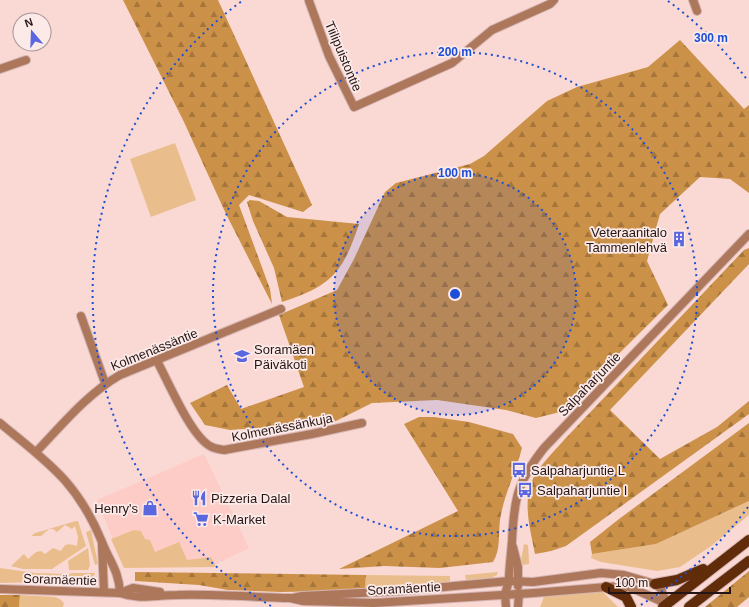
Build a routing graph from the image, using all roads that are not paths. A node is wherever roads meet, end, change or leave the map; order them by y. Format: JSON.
{"nodes":[{"id":1,"x":554,"y":0,"type":"edge"},
{"id":2,"x":693,"y":0,"type":"edge"},
{"id":3,"x":309,"y":1,"type":"dead end"},
{"id":4,"x":697,"y":11,"type":"dead end"},
{"id":5,"x":26,"y":60,"type":"dead end"},
{"id":6,"x":0,"y":69,"type":"edge"},
{"id":7,"x":749,"y":234,"type":"edge"},
{"id":8,"x":281,"y":309,"type":"dead end"},
{"id":9,"x":81,"y":316,"type":"dead end"},
{"id":10,"x":157,"y":361,"type":"junction"},
{"id":11,"x":105,"y":383,"type":"junction"},
{"id":12,"x":0,"y":423,"type":"edge"},
{"id":13,"x":362,"y":423,"type":"dead end"},
{"id":14,"x":36,"y":452,"type":"junction"},
{"id":15,"x":749,"y":540,"type":"edge"},
{"id":16,"x":102,"y":542,"type":"junction"},
{"id":17,"x":512,"y":542,"type":"junction"},
{"id":18,"x":723,"y":559,"type":"junction"},
{"id":19,"x":749,"y":561,"type":"edge"},
{"id":20,"x":509,"y":581,"type":"junction"},
{"id":21,"x":518,"y":582,"type":"junction"},
{"id":22,"x":655,"y":584,"type":"junction"},
{"id":23,"x":606,"y":587,"type":"junction"},
{"id":24,"x":0,"y":589,"type":"edge"},
{"id":25,"x":104,"y":592,"type":"junction"},
{"id":26,"x":120,"y":593,"type":"junction"},
{"id":27,"x":519,"y":593,"type":"junction"},
{"id":28,"x":505,"y":594,"type":"junction"},
{"id":29,"x":290,"y":598,"type":"junction"},
{"id":30,"x":666,"y":606,"type":"edge"},
{"id":31,"x":506,"y":607,"type":"edge"},
{"id":32,"x":518,"y":607,"type":"edge"},
{"id":33,"x":632,"y":607,"type":"edge"},
{"id":34,"x":689,"y":607,"type":"edge"}],
"edges":[{"from":1,"to":3,"type":"street","name":"Tiilipuistontie"},
{"from":2,"to":4,"type":"street"},
{"from":5,"to":6,"type":"street"},
{"from":7,"to":17,"type":"street","name":"Salpaharjuntie"},
{"from":8,"to":10,"type":"street","name":"Kolmenässäntie"},
{"from":9,"to":11,"type":"street"},
{"from":10,"to":11,"type":"street","name":"Kolmenässäntie"},
{"from":10,"to":13,"type":"street","name":"Kolmenässänkuja"},
{"from":11,"to":14,"type":"street","name":"Kolmenässäntie"},
{"from":12,"to":14,"type":"street"},
{"from":14,"to":16,"type":"street"},
{"from":15,"to":18,"type":"main road"},
{"from":16,"to":25,"type":"street"},
{"from":16,"to":26,"type":"street"},
{"from":17,"to":20,"type":"street","name":"Salpaharjuntie"},
{"from":17,"to":21,"type":"street"},
{"from":18,"to":22,"type":"main road"},
{"from":18,"to":30,"type":"main road"},
{"from":19,"to":34,"type":"main road"},
{"from":20,"to":21,"type":"street","name":"Soramäentie"},
{"from":20,"to":28,"type":"street","name":"Salpaharjuntie"},
{"from":20,"to":29,"type":"street","name":"Soramäentie"},
{"from":21,"to":22,"type":"street","name":"Soramäentie"},
{"from":21,"to":27,"type":"street"},
{"from":22,"to":30,"type":"street"},
{"from":23,"to":27,"type":"street","name":"Soramäentie"},
{"from":23,"to":30,"type":"street","name":"Soramäentie"},
{"from":23,"to":33,"type":"main road"},
{"from":24,"to":25,"type":"street","name":"Soramäentie"},
{"from":25,"to":26,"type":"street","name":"Soramäentie"},
{"from":26,"to":29,"type":"street","name":"Soramäentie"},
{"from":27,"to":28,"type":"street","name":"Soramäentie"},
{"from":27,"to":32,"type":"street"},
{"from":28,"to":29,"type":"street","name":"Soramäentie"},
{"from":28,"to":31,"type":"street"}]}
